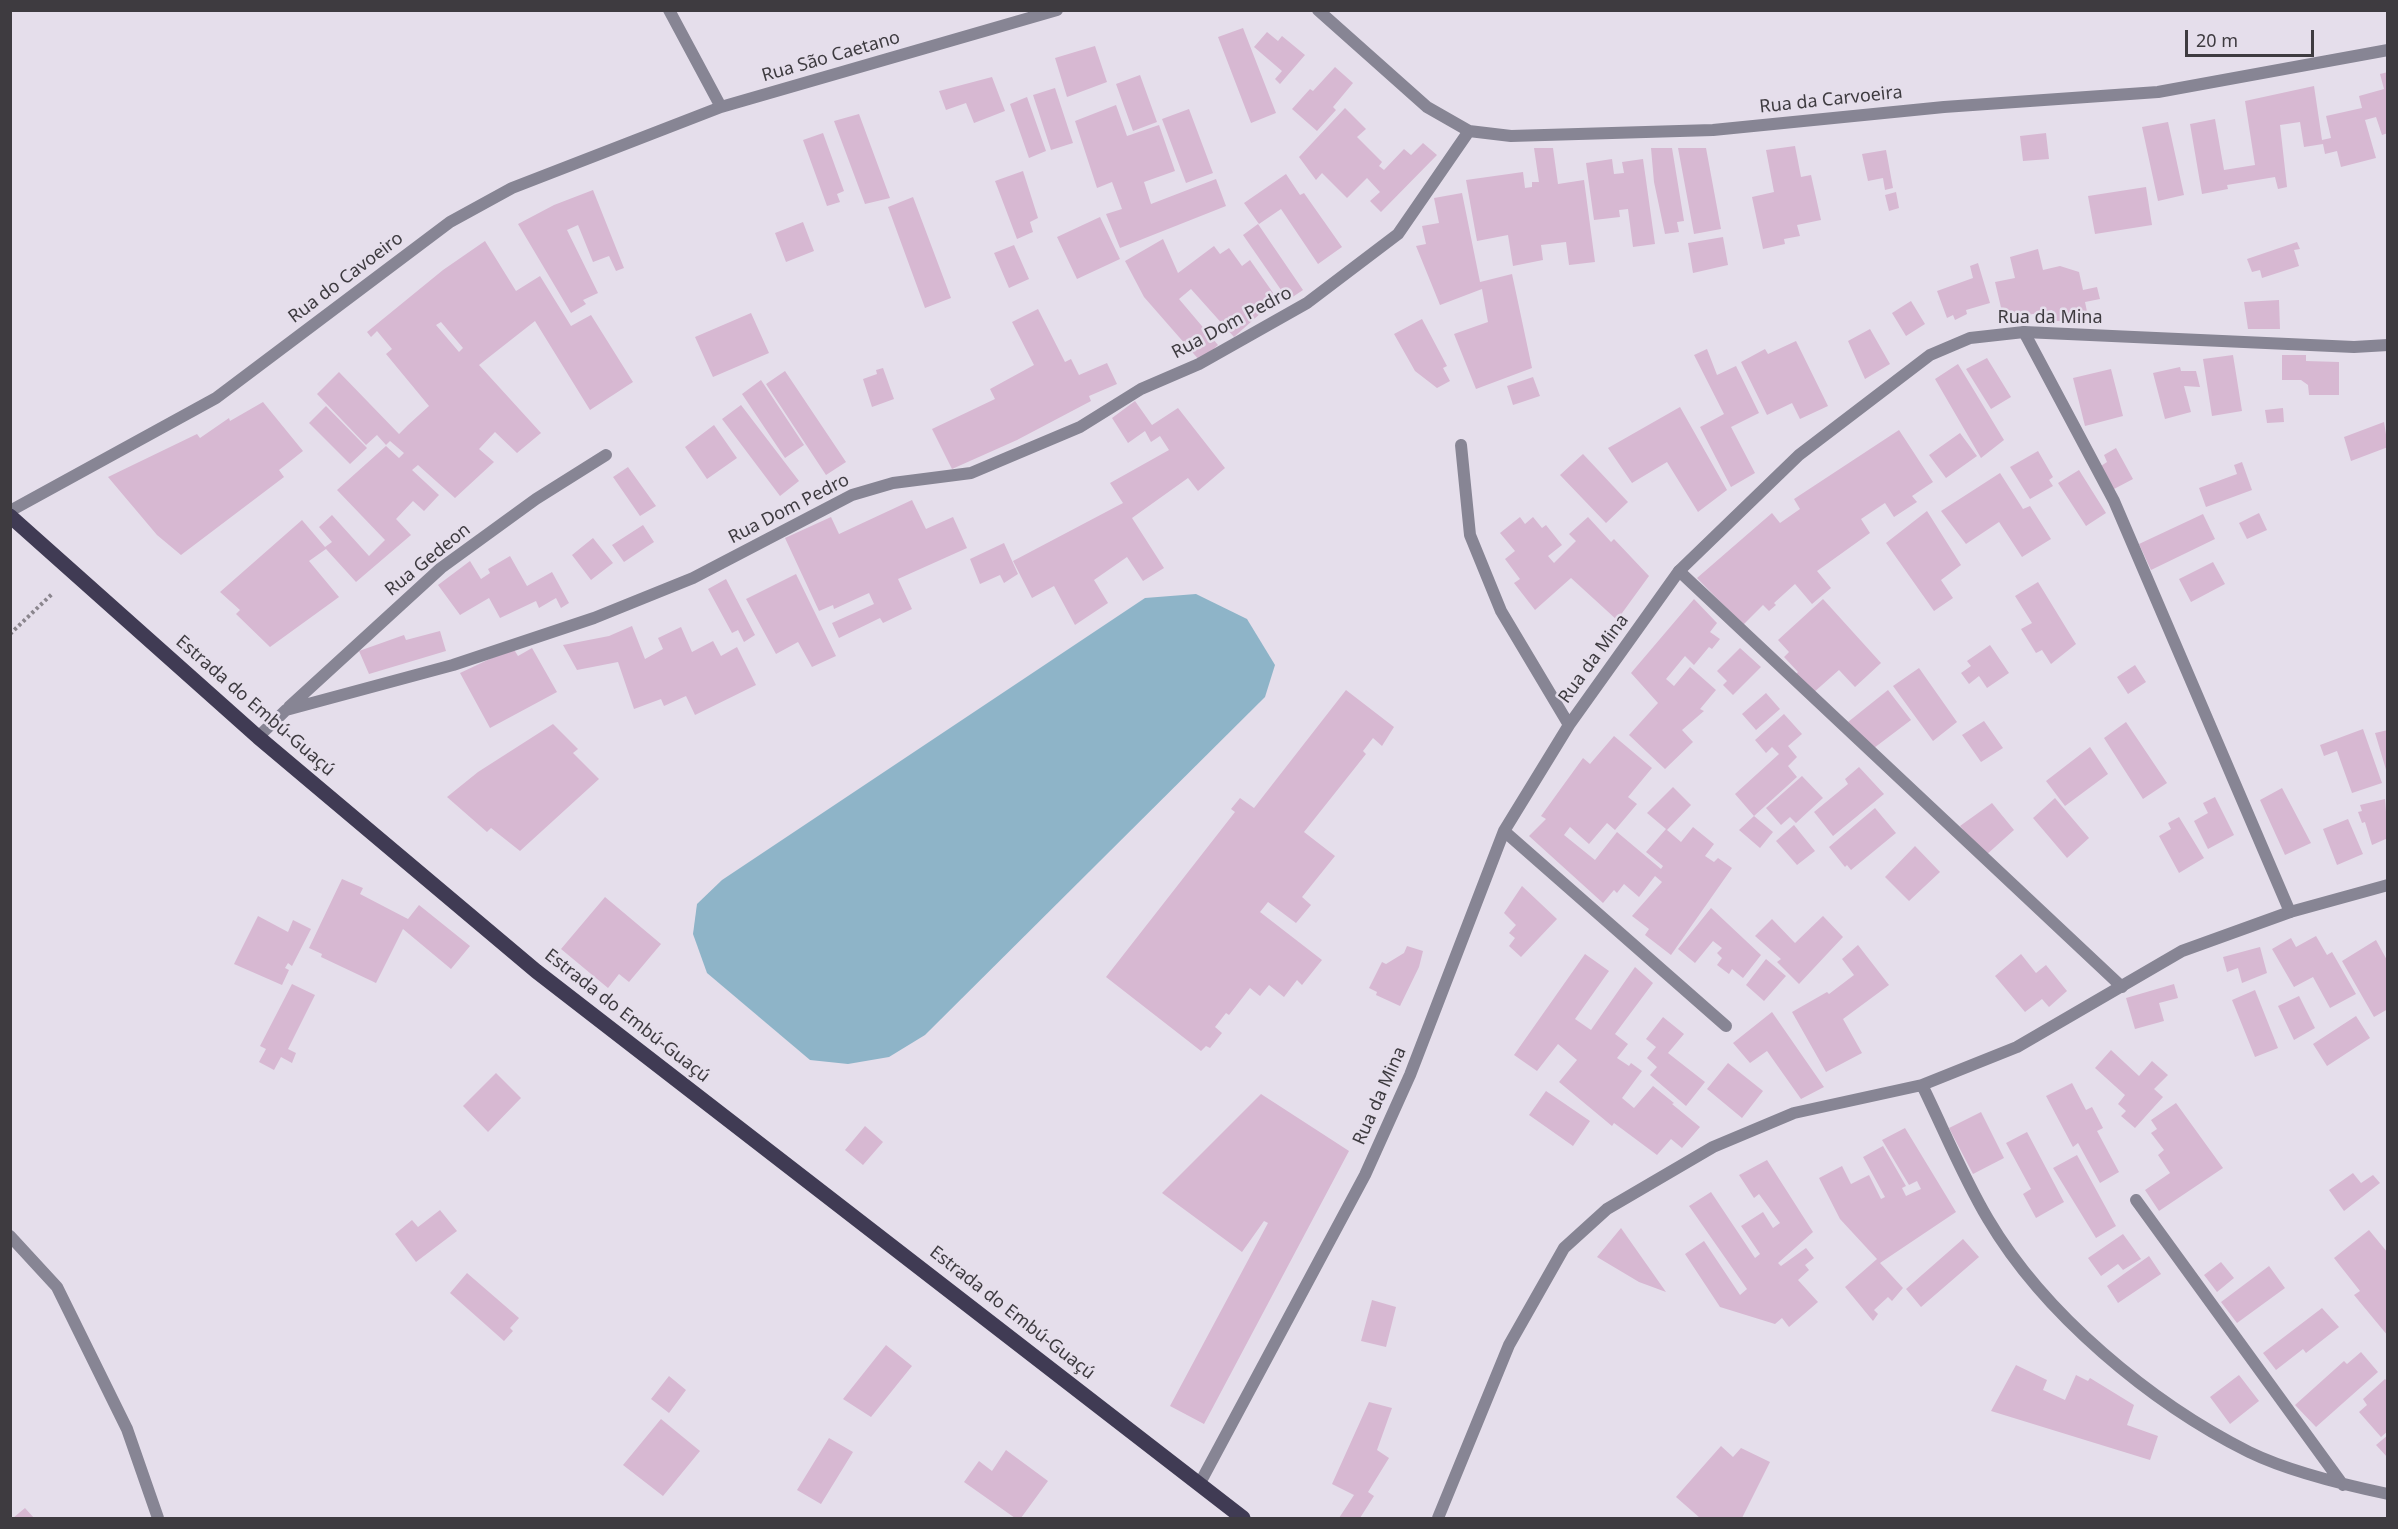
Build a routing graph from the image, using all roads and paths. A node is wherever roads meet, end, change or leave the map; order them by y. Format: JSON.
{"nodes":[{"id":1,"x":669,"y":10,"type":"edge"},
{"id":2,"x":1057,"y":10,"type":"edge"},
{"id":3,"x":1318,"y":10,"type":"edge"},
{"id":4,"x":2388,"y":50,"type":"edge"},
{"id":5,"x":721,"y":107,"type":"junction"},
{"id":6,"x":1469,"y":132,"type":"junction"},
{"id":7,"x":2024,"y":332,"type":"junction"},
{"id":8,"x":2388,"y":345,"type":"edge"},
{"id":9,"x":1461,"y":445,"type":"dead end"},
{"id":10,"x":606,"y":455,"type":"dead end"},
{"id":11,"x":10,"y":513,"type":"edge"},
{"id":12,"x":1679,"y":571,"type":"junction"},
{"id":13,"x":74,"y":572,"type":"junction"},
{"id":14,"x":10,"y":634,"type":"edge"},
{"id":15,"x":286,"y":710,"type":"junction"},
{"id":16,"x":1569,"y":725,"type":"junction"},
{"id":17,"x":258,"y":737,"type":"junction"},
{"id":18,"x":1504,"y":831,"type":"junction"},
{"id":19,"x":2388,"y":885,"type":"edge"},
{"id":20,"x":2290,"y":912,"type":"junction"},
{"id":21,"x":2122,"y":987,"type":"junction"},
{"id":22,"x":1726,"y":1026,"type":"dead end"},
{"id":23,"x":1922,"y":1085,"type":"junction"},
{"id":24,"x":2136,"y":1200,"type":"dead end"},
{"id":25,"x":10,"y":1236,"type":"edge"},
{"id":26,"x":1200,"y":1483,"type":"junction"},
{"id":27,"x":2343,"y":1485,"type":"junction"},
{"id":28,"x":2388,"y":1494,"type":"edge"},
{"id":29,"x":158,"y":1518,"type":"edge"},
{"id":30,"x":1243,"y":1518,"type":"edge"},
{"id":31,"x":1438,"y":1518,"type":"edge"}],
"edges":[{"from":1,"to":5,"type":"street"},
{"from":2,"to":5,"type":"street","name":"Rua São Caetano"},
{"from":3,"to":6,"type":"street","name":"Rua da Carvoeira"},
{"from":4,"to":6,"type":"street","name":"Rua da Carvoeira"},
{"from":5,"to":11,"type":"street","name":"Rua do Cavoeiro"},
{"from":6,"to":15,"type":"street","name":"Rua Dom Pedro"},
{"from":7,"to":8,"type":"street","name":"Rua da Mina"},
{"from":7,"to":12,"type":"street","name":"Rua da Mina"},
{"from":7,"to":20,"type":"street"},
{"from":9,"to":16,"type":"street"},
{"from":10,"to":15,"type":"street","name":"Rua Gedeon"},
{"from":11,"to":13,"type":"main road","name":"Estrada do Embú-Guaçú"},
{"from":12,"to":16,"type":"street","name":"Rua da Mina"},
{"from":12,"to":21,"type":"street"},
{"from":13,"to":14,"type":"path"},
{"from":13,"to":17,"type":"main road","name":"Estrada do Embú-Guaçú"},
{"from":15,"to":17,"type":"street","name":"Rua Dom Pedro"},
{"from":16,"to":18,"type":"street","name":"Rua da Mina"},
{"from":17,"to":26,"type":"main road","name":"Estrada do Embú-Guaçú"},
{"from":18,"to":22,"type":"street"},
{"from":18,"to":26,"type":"street","name":"Rua da Mina"},
{"from":19,"to":20,"type":"street"},
{"from":20,"to":21,"type":"street"},
{"from":21,"to":23,"type":"street"},
{"from":23,"to":27,"type":"street"},
{"from":23,"to":31,"type":"street"},
{"from":24,"to":27,"type":"street"},
{"from":25,"to":29,"type":"street"},
{"from":26,"to":30,"type":"main road","name":"Estrada do Embú-Guaçú"},
{"from":27,"to":28,"type":"street"}]}
